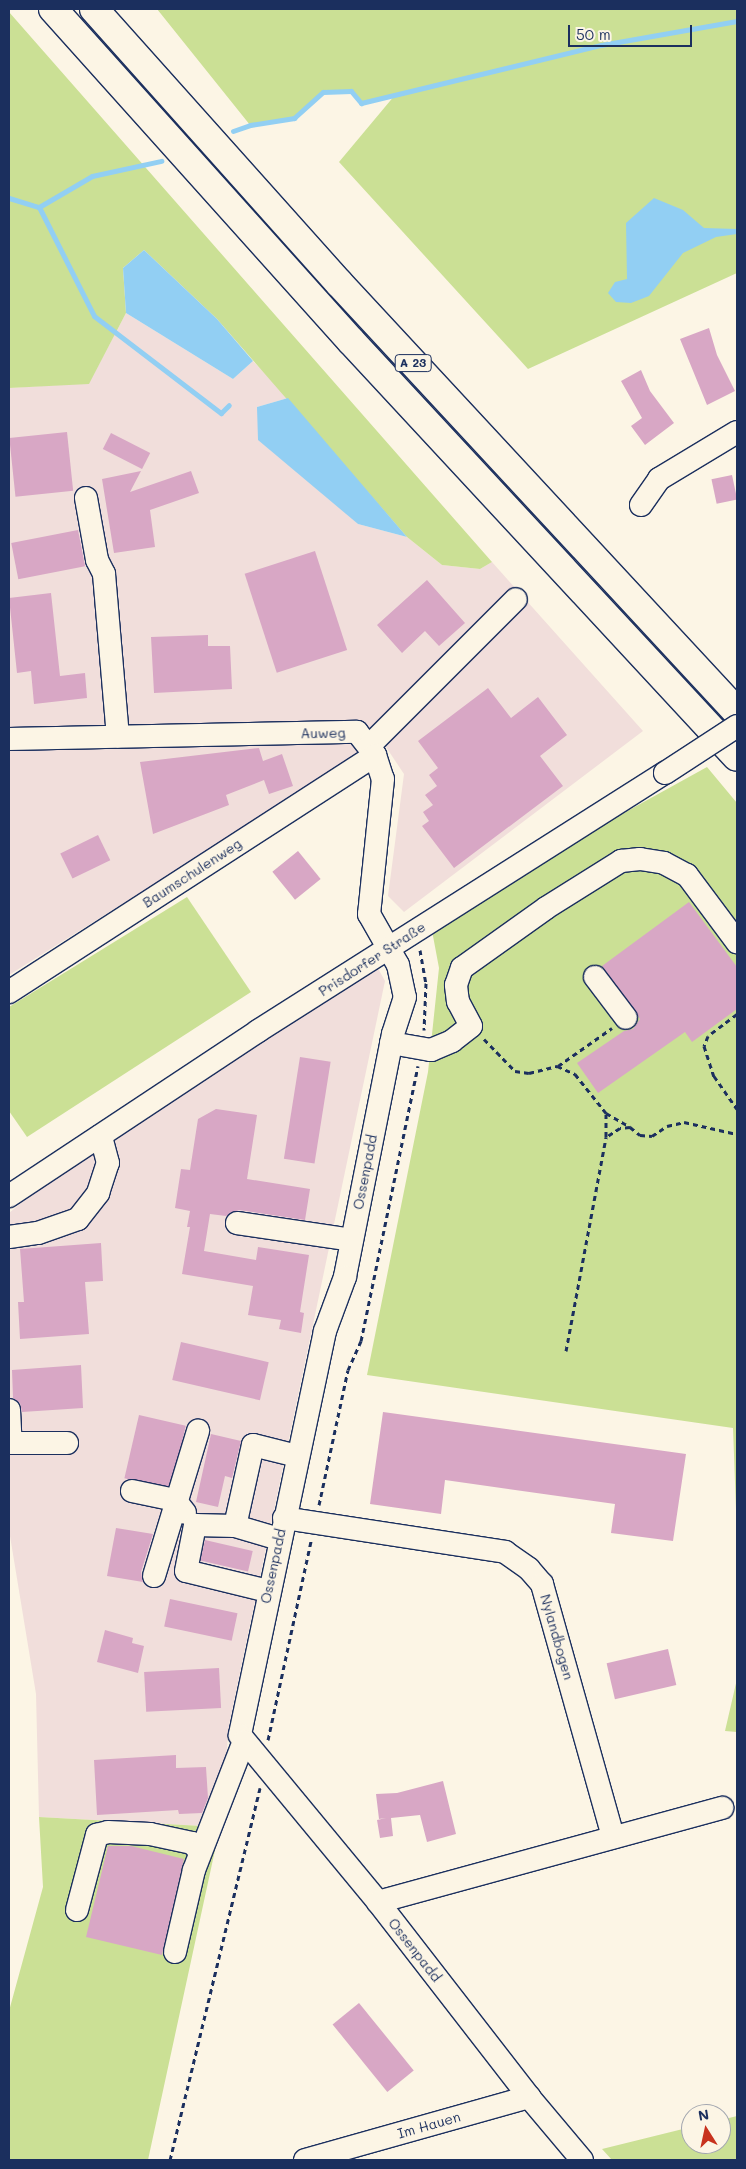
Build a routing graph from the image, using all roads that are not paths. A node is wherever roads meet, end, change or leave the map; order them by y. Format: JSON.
{"nodes":[{"id":1,"x":53,"y":9,"type":"edge"},
{"id":2,"x":94,"y":9,"type":"edge"},
{"id":3,"x":737,"y":432,"type":"edge"},
{"id":4,"x":86,"y":498,"type":"dead end"},
{"id":5,"x":641,"y":505,"type":"dead end"},
{"id":6,"x":516,"y":599,"type":"dead end"},
{"id":7,"x":737,"y":712,"type":"edge"},
{"id":8,"x":737,"y":726,"type":"edge"},
{"id":9,"x":118,"y":736,"type":"junction"},
{"id":10,"x":9,"y":739,"type":"edge"},
{"id":11,"x":372,"y":750,"type":"junction"},
{"id":12,"x":737,"y":757,"type":"edge"},
{"id":13,"x":737,"y":942,"type":"edge"},
{"id":14,"x":388,"y":950,"type":"junction"},
{"id":15,"x":595,"y":977,"type":"dead end"},
{"id":16,"x":9,"y":992,"type":"edge"},
{"id":17,"x":626,"y":1018,"type":"road end"},
{"id":18,"x":391,"y":1043,"type":"junction"},
{"id":19,"x":101,"y":1136,"type":"junction"},
{"id":20,"x":9,"y":1196,"type":"edge"},
{"id":21,"x":237,"y":1223,"type":"dead end"},
{"id":22,"x":9,"y":1237,"type":"edge"},
{"id":23,"x":352,"y":1240,"type":"junction"},
{"id":24,"x":9,"y":1410,"type":"edge"},
{"id":25,"x":198,"y":1431,"type":"dead end"},
{"id":26,"x":67,"y":1443,"type":"dead end"},
{"id":27,"x":297,"y":1456,"type":"junction"},
{"id":28,"x":132,"y":1491,"type":"dead end"},
{"id":29,"x":175,"y":1500,"type":"junction"},
{"id":30,"x":195,"y":1525,"type":"junction"},
{"id":31,"x":235,"y":1526,"type":"junction"},
{"id":32,"x":281,"y":1528,"type":"junction"},
{"id":33,"x":154,"y":1576,"type":"dead end"},
{"id":34,"x":268,"y":1590,"type":"junction"},
{"id":35,"x":244,"y":1741,"type":"junction"},
{"id":36,"x":722,"y":1808,"type":"dead end"},
{"id":37,"x":614,"y":1837,"type":"junction"},
{"id":38,"x":200,"y":1852,"type":"junction"},
{"id":39,"x":378,"y":1902,"type":"junction"},
{"id":40,"x":77,"y":1910,"type":"dead end"},
{"id":41,"x":175,"y":1952,"type":"dead end"},
{"id":42,"x":530,"y":2096,"type":"junction"},
{"id":43,"x":305,"y":2160,"type":"edge"},
{"id":44,"x":582,"y":2160,"type":"edge"}],
"edges":[{"from":1,"to":12,"type":"highway","number":"A 23"},
{"from":2,"to":7,"type":"highway","number":"A 23"},
{"from":3,"to":5,"type":"street"},
{"from":4,"to":9,"type":"street"},
{"from":6,"to":11,"type":"street","name":"Baumschulenweg"},
{"from":8,"to":14,"type":"street","name":"Prisdorfer Straße","bridge":true},
{"from":9,"to":10,"type":"street","name":"Auweg"},
{"from":9,"to":11,"type":"street","name":"Auweg"},
{"from":11,"to":14,"type":"street"},
{"from":11,"to":16,"type":"street","name":"Baumschulenweg"},
{"from":13,"to":18,"type":"street"},
{"from":14,"to":18,"type":"street","name":"Ossenpadd"},
{"from":14,"to":19,"type":"street","name":"Prisdorfer Straße"},
{"from":15,"to":17,"type":"street"},
{"from":18,"to":23,"type":"street","name":"Ossenpadd"},
{"from":19,"to":20,"type":"street","name":"Prisdorfer Straße"},
{"from":19,"to":22,"type":"street"},
{"from":21,"to":23,"type":"street"},
{"from":23,"to":27,"type":"street","name":"Ossenpadd"},
{"from":24,"to":26,"type":"street"},
{"from":25,"to":29,"type":"street"},
{"from":27,"to":31,"type":"street"},
{"from":27,"to":32,"type":"street","name":"Ossenpadd"},
{"from":28,"to":29,"type":"street"},
{"from":29,"to":30,"type":"street"},
{"from":29,"to":33,"type":"street"},
{"from":30,"to":31,"type":"street","name":"Nylandbogen"},
{"from":30,"to":34,"type":"street"},
{"from":31,"to":32,"type":"street","name":"Nylandbogen"},
{"from":32,"to":34,"type":"street","name":"Ossenpadd"},
{"from":32,"to":37,"type":"street","name":"Nylandbogen"},
{"from":34,"to":35,"type":"street","name":"Ossenpadd"},
{"from":35,"to":38,"type":"street"},
{"from":35,"to":39,"type":"street","name":"Ossenpadd"},
{"from":36,"to":37,"type":"street"},
{"from":37,"to":39,"type":"street"},
{"from":38,"to":40,"type":"street"},
{"from":38,"to":41,"type":"street"},
{"from":39,"to":42,"type":"street","name":"Ossenpadd"},
{"from":42,"to":43,"type":"street","name":"Im Hauen"},
{"from":42,"to":44,"type":"street"}]}
